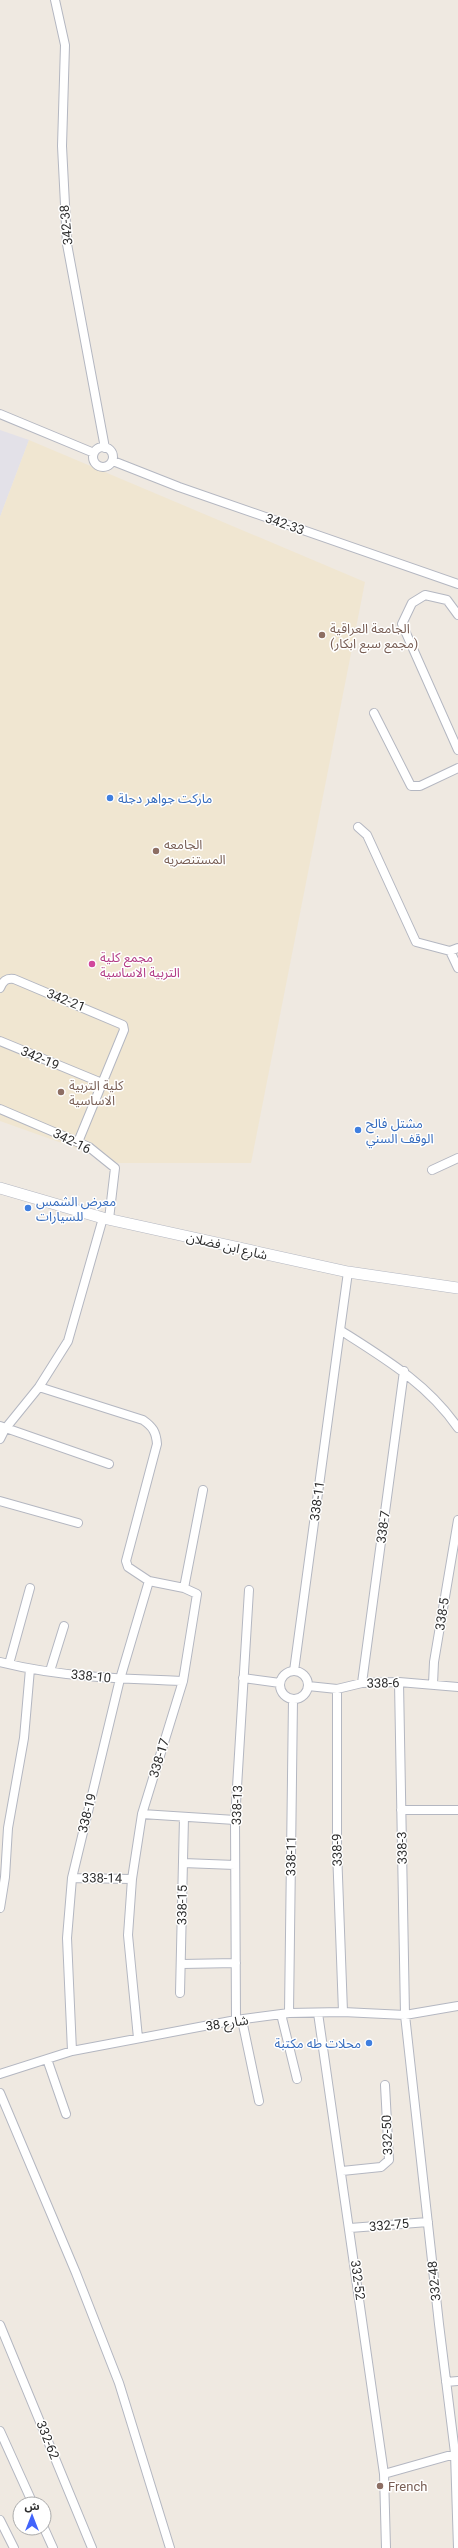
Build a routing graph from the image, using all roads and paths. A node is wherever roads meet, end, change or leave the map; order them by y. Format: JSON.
{"nodes":[{"id":1,"x":55,"y":0,"type":"edge"},
{"id":2,"x":0,"y":414,"type":"edge"},
{"id":3,"x":105,"y":448,"type":"junction"},
{"id":4,"x":94,"y":453,"type":"junction"},
{"id":5,"x":113,"y":461,"type":"junction"},
{"id":6,"x":458,"y":584,"type":"edge"},
{"id":7,"x":458,"y":615,"type":"edge"},
{"id":8,"x":374,"y":713,"type":"dead end"},
{"id":9,"x":458,"y":750,"type":"edge"},
{"id":10,"x":458,"y":768,"type":"edge"},
{"id":11,"x":358,"y":827,"type":"dead end"},
{"id":12,"x":454,"y":950,"type":"edge"},
{"id":13,"x":458,"y":968,"type":"edge"},
{"id":14,"x":0,"y":988,"type":"edge"},
{"id":15,"x":0,"y":1041,"type":"edge"},
{"id":16,"x":102,"y":1083,"type":"junction"},
{"id":17,"x":0,"y":1109,"type":"edge"},
{"id":18,"x":78,"y":1142,"type":"junction"},
{"id":19,"x":458,"y":1158,"type":"edge"},
{"id":20,"x":432,"y":1170,"type":"dead end"},
{"id":21,"x":0,"y":1188,"type":"edge"},
{"id":22,"x":106,"y":1219,"type":"junction"},
{"id":23,"x":348,"y":1272,"type":"junction"},
{"id":24,"x":458,"y":1288,"type":"edge"},
{"id":25,"x":340,"y":1330,"type":"junction"},
{"id":26,"x":404,"y":1371,"type":"junction"},
{"id":27,"x":39,"y":1387,"type":"junction"},
{"id":28,"x":3,"y":1427,"type":"edge"},
{"id":29,"x":458,"y":1428,"type":"edge"},
{"id":30,"x":0,"y":1439,"type":"edge"},
{"id":31,"x":109,"y":1464,"type":"dead end"},
{"id":32,"x":203,"y":1490,"type":"dead end"},
{"id":33,"x":0,"y":1501,"type":"edge"},
{"id":34,"x":458,"y":1520,"type":"edge"},
{"id":35,"x":78,"y":1523,"type":"dead end"},
{"id":36,"x":149,"y":1581,"type":"junction"},
{"id":37,"x":30,"y":1588,"type":"dead end"},
{"id":38,"x":184,"y":1588,"type":"junction"},
{"id":39,"x":248,"y":1590,"type":"dead end"},
{"id":40,"x":64,"y":1626,"type":"dead end"},
{"id":41,"x":0,"y":1662,"type":"edge"},
{"id":42,"x":9,"y":1664,"type":"junction"},
{"id":43,"x":30,"y":1669,"type":"junction"},
{"id":44,"x":50,"y":1671,"type":"junction"},
{"id":45,"x":294,"y":1671,"type":"junction"},
{"id":46,"x":243,"y":1678,"type":"junction"},
{"id":47,"x":120,"y":1679,"type":"junction"},
{"id":48,"x":183,"y":1681,"type":"junction"},
{"id":49,"x":398,"y":1682,"type":"junction"},
{"id":50,"x":280,"y":1683,"type":"junction"},
{"id":51,"x":362,"y":1683,"type":"junction"},
{"id":52,"x":433,"y":1684,"type":"junction"},
{"id":53,"x":308,"y":1686,"type":"junction"},
{"id":54,"x":458,"y":1687,"type":"edge"},
{"id":55,"x":337,"y":1689,"type":"junction"},
{"id":56,"x":293,"y":1699,"type":"junction"},
{"id":57,"x":401,"y":1810,"type":"junction"},
{"id":58,"x":458,"y":1810,"type":"edge"},
{"id":59,"x":142,"y":1814,"type":"junction"},
{"id":60,"x":184,"y":1817,"type":"junction"},
{"id":61,"x":236,"y":1820,"type":"junction"},
{"id":62,"x":183,"y":1863,"type":"junction"},
{"id":63,"x":236,"y":1865,"type":"junction"},
{"id":64,"x":72,"y":1878,"type":"junction"},
{"id":65,"x":132,"y":1879,"type":"junction"},
{"id":66,"x":0,"y":1908,"type":"edge"},
{"id":67,"x":236,"y":1963,"type":"junction"},
{"id":68,"x":182,"y":1964,"type":"junction"},
{"id":69,"x":180,"y":1994,"type":"dead end"},
{"id":70,"x":458,"y":2006,"type":"edge"},
{"id":71,"x":343,"y":2012,"type":"junction"},
{"id":72,"x":318,"y":2013,"type":"junction"},
{"id":73,"x":285,"y":2014,"type":"junction"},
{"id":74,"x":405,"y":2015,"type":"junction"},
{"id":75,"x":239,"y":2020,"type":"junction"},
{"id":76,"x":138,"y":2038,"type":"junction"},
{"id":77,"x":72,"y":2051,"type":"junction"},
{"id":78,"x":47,"y":2059,"type":"junction"},
{"id":79,"x":0,"y":2074,"type":"edge"},
{"id":80,"x":297,"y":2079,"type":"dead end"},
{"id":81,"x":385,"y":2085,"type":"dead end"},
{"id":82,"x":0,"y":2093,"type":"edge"},
{"id":83,"x":259,"y":2101,"type":"dead end"},
{"id":84,"x":66,"y":2114,"type":"dead end"},
{"id":85,"x":342,"y":2171,"type":"junction"},
{"id":86,"x":428,"y":2222,"type":"junction"},
{"id":87,"x":350,"y":2228,"type":"junction"},
{"id":88,"x":0,"y":2325,"type":"edge"},
{"id":89,"x":458,"y":2381,"type":"edge"},
{"id":90,"x":446,"y":2382,"type":"junction"},
{"id":91,"x":0,"y":2431,"type":"edge"},
{"id":92,"x":457,"y":2453,"type":"edge"},
{"id":93,"x":384,"y":2474,"type":"junction"},
{"id":94,"x":29,"y":2496,"type":"edge"},
{"id":95,"x":0,"y":2520,"type":"edge"},
{"id":96,"x":48,"y":2536,"type":"edge"},
{"id":97,"x":14,"y":2548,"type":"edge"},
{"id":98,"x":53,"y":2548,"type":"edge"},
{"id":99,"x":92,"y":2548,"type":"edge"},
{"id":100,"x":170,"y":2548,"type":"edge"},
{"id":101,"x":386,"y":2548,"type":"edge"},
{"id":102,"x":458,"y":2548,"type":"edge"}],
"edges":[{"from":1,"to":3,"type":"street","name":"342-38"},
{"from":2,"to":4,"type":"street"},
{"from":3,"to":4,"type":"street"},
{"from":3,"to":5,"type":"street"},
{"from":4,"to":5,"type":"street"},
{"from":5,"to":6,"type":"street","name":"342-33"},
{"from":7,"to":9,"type":"street"},
{"from":8,"to":10,"type":"street"},
{"from":11,"to":12,"type":"street"},
{"from":12,"to":13,"type":"street"},
{"from":14,"to":16,"type":"street","name":"342-21"},
{"from":15,"to":16,"type":"street","name":"342-19"},
{"from":16,"to":18,"type":"street"},
{"from":17,"to":18,"type":"street","name":"342-16"},
{"from":18,"to":22,"type":"street","name":"342-16"},
{"from":19,"to":20,"type":"street"},
{"from":21,"to":22,"type":"street","name":"شارع ابن فضلان"},
{"from":22,"to":23,"type":"street","name":"شارع ابن فضلان"},
{"from":22,"to":27,"type":"street"},
{"from":23,"to":24,"type":"street","name":"شارع ابن فضلان"},
{"from":23,"to":25,"type":"street","name":"338-11"},
{"from":25,"to":26,"type":"street"},
{"from":25,"to":45,"type":"street","name":"338-11"},
{"from":26,"to":29,"type":"street"},
{"from":26,"to":51,"type":"street","name":"338-7"},
{"from":27,"to":28,"type":"street"},
{"from":27,"to":36,"type":"street"},
{"from":28,"to":30,"type":"street"},
{"from":28,"to":31,"type":"street"},
{"from":32,"to":38,"type":"street"},
{"from":33,"to":35,"type":"street"},
{"from":34,"to":52,"type":"street","name":"338-5"},
{"from":36,"to":38,"type":"street"},
{"from":36,"to":47,"type":"street","name":"338-19"},
{"from":37,"to":42,"type":"street"},
{"from":38,"to":48,"type":"street","name":"338-17"},
{"from":39,"to":46,"type":"street","name":"338-13"},
{"from":40,"to":44,"type":"street"},
{"from":41,"to":42,"type":"street","name":"338-10"},
{"from":42,"to":43,"type":"street","name":"338-10"},
{"from":43,"to":44,"type":"street","name":"338-10"},
{"from":43,"to":66,"type":"street"},
{"from":44,"to":47,"type":"street","name":"338-10"},
{"from":45,"to":50,"type":"street"},
{"from":45,"to":53,"type":"street"},
{"from":46,"to":50,"type":"street"},
{"from":46,"to":61,"type":"street","name":"338-13"},
{"from":47,"to":48,"type":"street","name":"338-10"},
{"from":47,"to":64,"type":"street","name":"338-19"},
{"from":48,"to":59,"type":"street","name":"338-17"},
{"from":49,"to":51,"type":"street","name":"338-6"},
{"from":49,"to":52,"type":"street","name":"338-6"},
{"from":49,"to":57,"type":"street","name":"338-3"},
{"from":50,"to":56,"type":"street"},
{"from":51,"to":55,"type":"street","name":"338-6"},
{"from":52,"to":54,"type":"street","name":"338-6"},
{"from":53,"to":55,"type":"street","name":"338-6"},
{"from":53,"to":56,"type":"street"},
{"from":55,"to":71,"type":"street","name":"338-9"},
{"from":56,"to":73,"type":"street","name":"338-11"},
{"from":57,"to":58,"type":"street"},
{"from":57,"to":74,"type":"street","name":"338-3"},
{"from":59,"to":60,"type":"street"},
{"from":59,"to":65,"type":"street","name":"338-17"},
{"from":60,"to":61,"type":"street"},
{"from":60,"to":62,"type":"street","name":"338-15"},
{"from":61,"to":63,"type":"street","name":"338-13"},
{"from":62,"to":63,"type":"street"},
{"from":62,"to":68,"type":"street","name":"338-15"},
{"from":63,"to":67,"type":"street","name":"338-13"},
{"from":64,"to":65,"type":"street","name":"338-14"},
{"from":64,"to":77,"type":"street","name":"338-19"},
{"from":65,"to":76,"type":"street","name":"338-17"},
{"from":67,"to":68,"type":"street"},
{"from":67,"to":75,"type":"street","name":"338-13"},
{"from":68,"to":69,"type":"street","name":"338-15"},
{"from":70,"to":74,"type":"street","name":"شارع 38"},
{"from":71,"to":72,"type":"street","name":"شارع 38"},
{"from":71,"to":74,"type":"street","name":"شارع 38"},
{"from":72,"to":73,"type":"street","name":"شارع 38"},
{"from":72,"to":85,"type":"street","name":"332-52"},
{"from":73,"to":75,"type":"street","name":"شارع 38"},
{"from":73,"to":80,"type":"street","name":"338-11"},
{"from":74,"to":86,"type":"street","name":"332-48"},
{"from":75,"to":76,"type":"street","name":"شارع 38"},
{"from":75,"to":83,"type":"street","name":"338-13"},
{"from":76,"to":77,"type":"street","name":"شارع 38"},
{"from":77,"to":78,"type":"street","name":"شارع 38"},
{"from":78,"to":79,"type":"street","name":"شارع 38"},
{"from":78,"to":84,"type":"street"},
{"from":81,"to":85,"type":"street","name":"332-50"},
{"from":82,"to":100,"type":"street"},
{"from":85,"to":87,"type":"street","name":"332-52"},
{"from":86,"to":87,"type":"street","name":"332-75"},
{"from":86,"to":90,"type":"street","name":"332-48"},
{"from":87,"to":93,"type":"street","name":"332-52"},
{"from":88,"to":99,"type":"street","name":"332-62"},
{"from":89,"to":90,"type":"street"},
{"from":90,"to":92,"type":"street","name":"332-48"},
{"from":91,"to":94,"type":"street"},
{"from":92,"to":93,"type":"street"},
{"from":92,"to":102,"type":"street","name":"332-48"},
{"from":93,"to":101,"type":"street","name":"332-52"},
{"from":95,"to":97,"type":"street"},
{"from":96,"to":98,"type":"street"}]}
